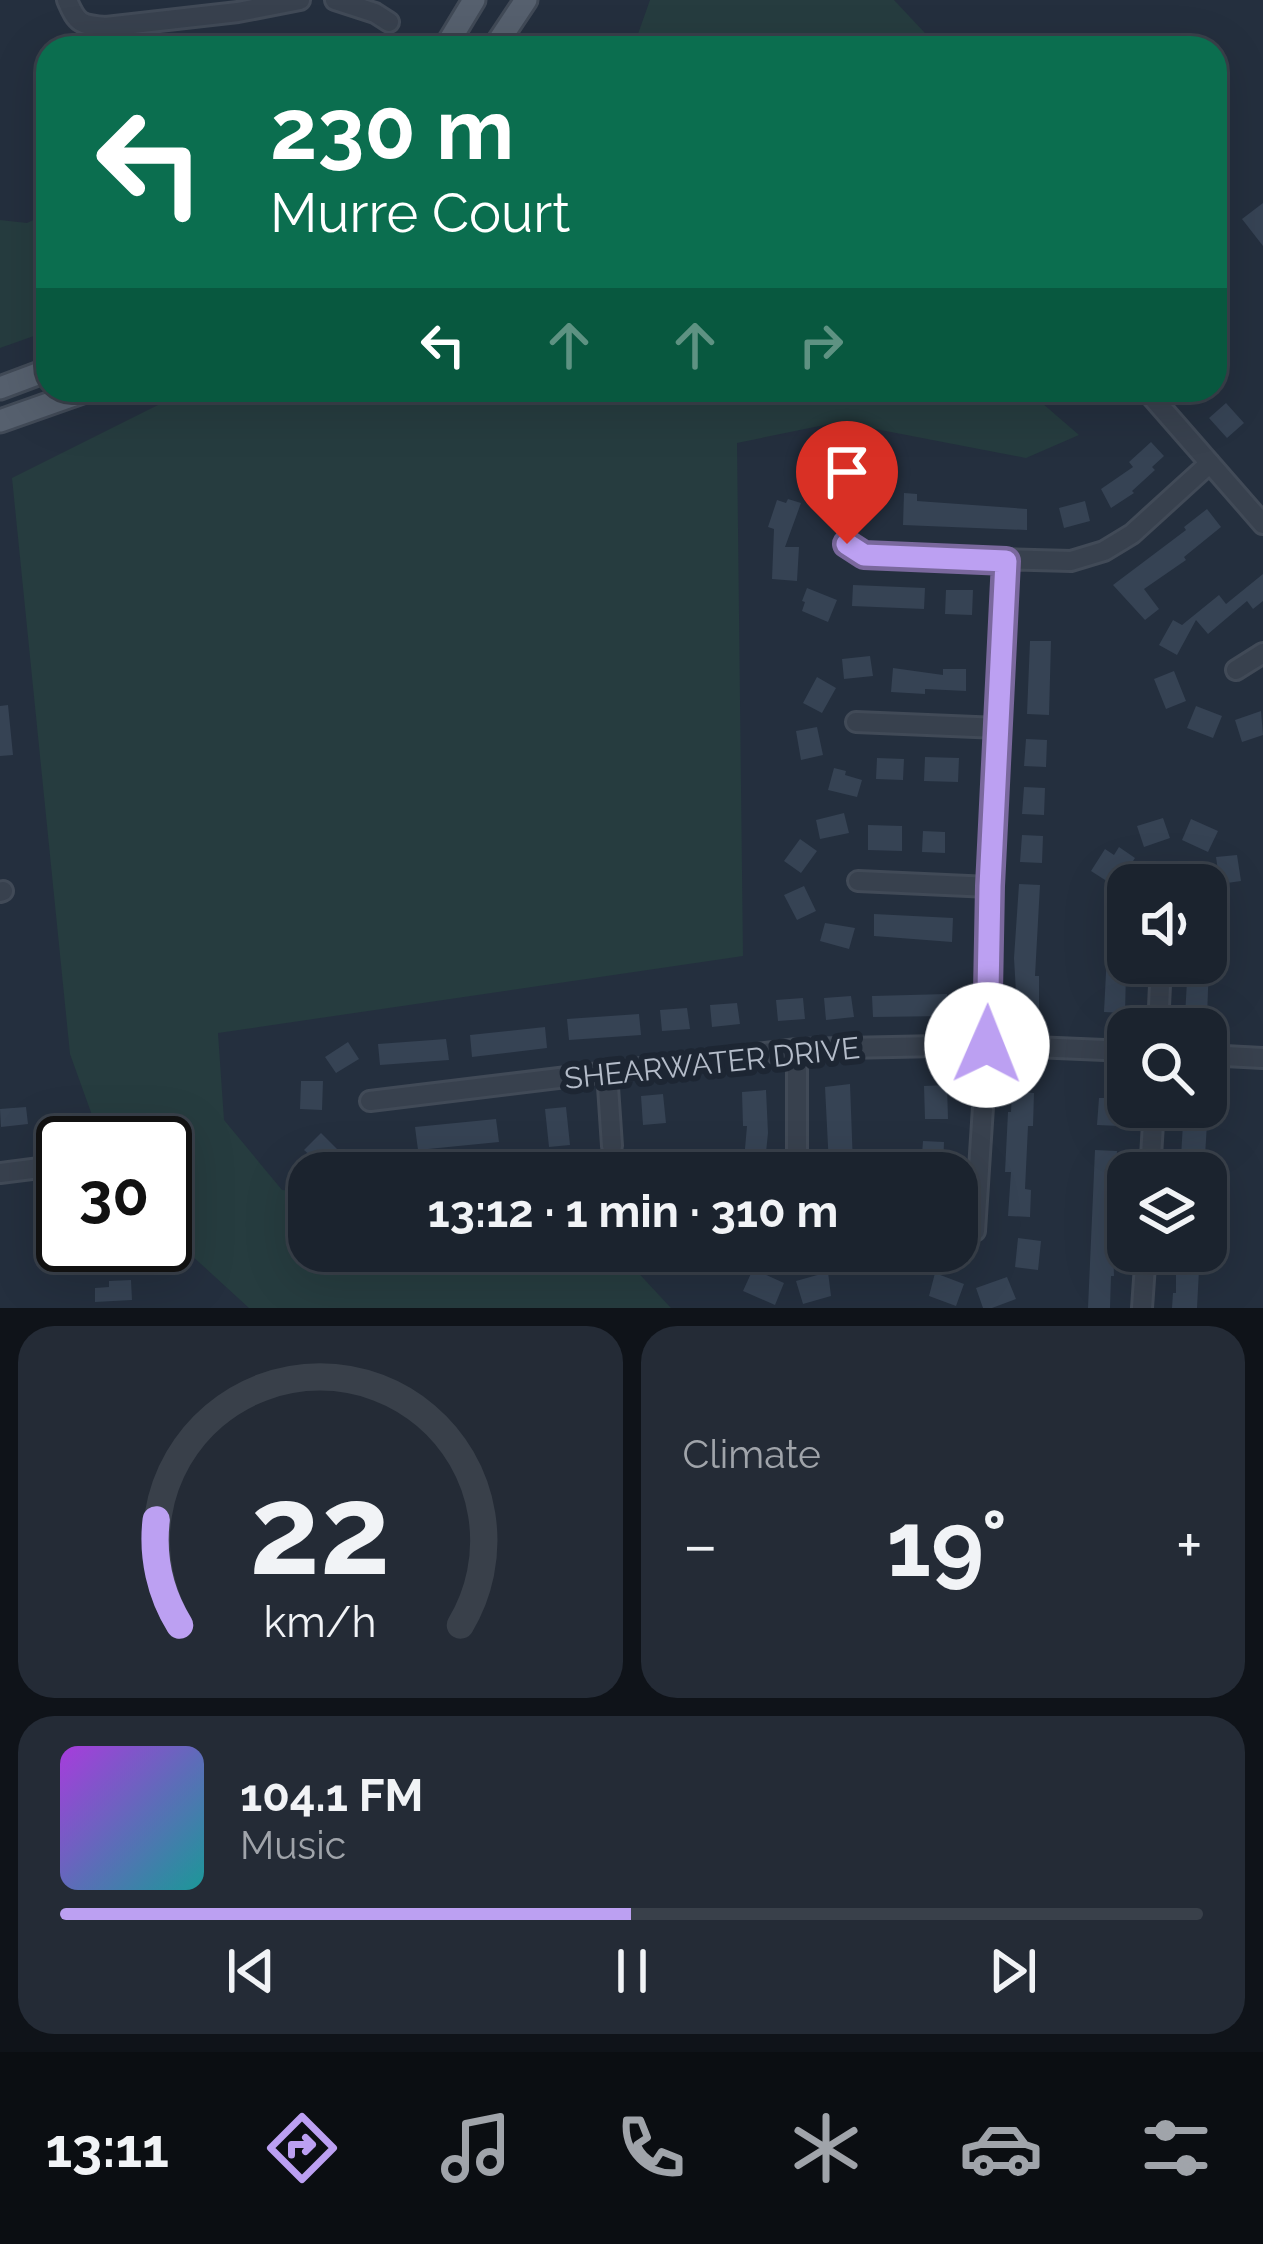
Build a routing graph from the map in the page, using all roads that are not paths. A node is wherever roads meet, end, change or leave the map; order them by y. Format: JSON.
{"nodes":[{"id":1,"x":67,"y":0,"type":"edge"},
{"id":2,"x":300,"y":0,"type":"edge"},
{"id":3,"x":335,"y":0,"type":"edge"},
{"id":4,"x":474,"y":0,"type":"edge"},
{"id":5,"x":526,"y":0,"type":"edge"},
{"id":6,"x":389,"y":22,"type":"dead end"},
{"id":7,"x":453,"y":36,"type":"edge"},
{"id":8,"x":502,"y":36,"type":"edge"},
{"id":9,"x":36,"y":374,"type":"edge"},
{"id":10,"x":0,"y":388,"type":"edge"},
{"id":11,"x":54,"y":402,"type":"edge"},
{"id":12,"x":1157,"y":402,"type":"edge"},
{"id":13,"x":0,"y":421,"type":"edge"},
{"id":14,"x":1210,"y":463,"type":"junction"},
{"id":15,"x":1263,"y":524,"type":"edge"},
{"id":16,"x":847,"y":544,"type":"dead end"},
{"id":17,"x":1006,"y":561,"type":"junction"},
{"id":18,"x":1263,"y":653,"type":"edge"},
{"id":19,"x":1236,"y":670,"type":"dead end"},
{"id":20,"x":856,"y":722,"type":"dead end"},
{"id":21,"x":999,"y":728,"type":"junction"},
{"id":22,"x":858,"y":881,"type":"dead end"},
{"id":23,"x":990,"y":886,"type":"junction"},
{"id":24,"x":987,"y":1045,"type":"junction"},
{"id":25,"x":797,"y":1049,"type":"junction"},
{"id":26,"x":1107,"y":1050,"type":"edge"},
{"id":27,"x":1227,"y":1056,"type":"edge"},
{"id":28,"x":1263,"y":1058,"type":"edge"},
{"id":29,"x":607,"y":1072,"type":"junction"},
{"id":30,"x":370,"y":1101,"type":"dead end"},
{"id":31,"x":612,"y":1145,"type":"dead end"},
{"id":32,"x":797,"y":1152,"type":"edge"},
{"id":33,"x":36,"y":1168,"type":"edge"},
{"id":34,"x":0,"y":1173,"type":"edge"},
{"id":35,"x":978,"y":1185,"type":"edge"},
{"id":36,"x":1145,"y":1272,"type":"edge"},
{"id":37,"x":1142,"y":1308,"type":"edge"}],
"edges":[{"from":1,"to":2,"type":"street"},
{"from":3,"to":6,"type":"street"},
{"from":4,"to":7,"type":"main road"},
{"from":5,"to":8,"type":"main road"},
{"from":9,"to":10,"type":"main road"},
{"from":11,"to":13,"type":"main road"},
{"from":12,"to":14,"type":"street"},
{"from":14,"to":15,"type":"street"},
{"from":14,"to":17,"type":"street"},
{"from":16,"to":17,"type":"street"},
{"from":17,"to":21,"type":"street"},
{"from":18,"to":19,"type":"street"},
{"from":20,"to":21,"type":"street"},
{"from":21,"to":23,"type":"street"},
{"from":22,"to":23,"type":"street"},
{"from":23,"to":24,"type":"street"},
{"from":24,"to":25,"type":"street","name":"SHEARWATER DRIVE"},
{"from":24,"to":26,"type":"street","name":"SHEARWATER DRIVE"},
{"from":24,"to":35,"type":"street"},
{"from":25,"to":29,"type":"street","name":"SHEARWATER DRIVE"},
{"from":25,"to":32,"type":"street"},
{"from":27,"to":28,"type":"street"},
{"from":29,"to":30,"type":"street","name":"SHEARWATER DRIVE"},
{"from":29,"to":31,"type":"street"},
{"from":33,"to":34,"type":"street"},
{"from":36,"to":37,"type":"street"}]}
